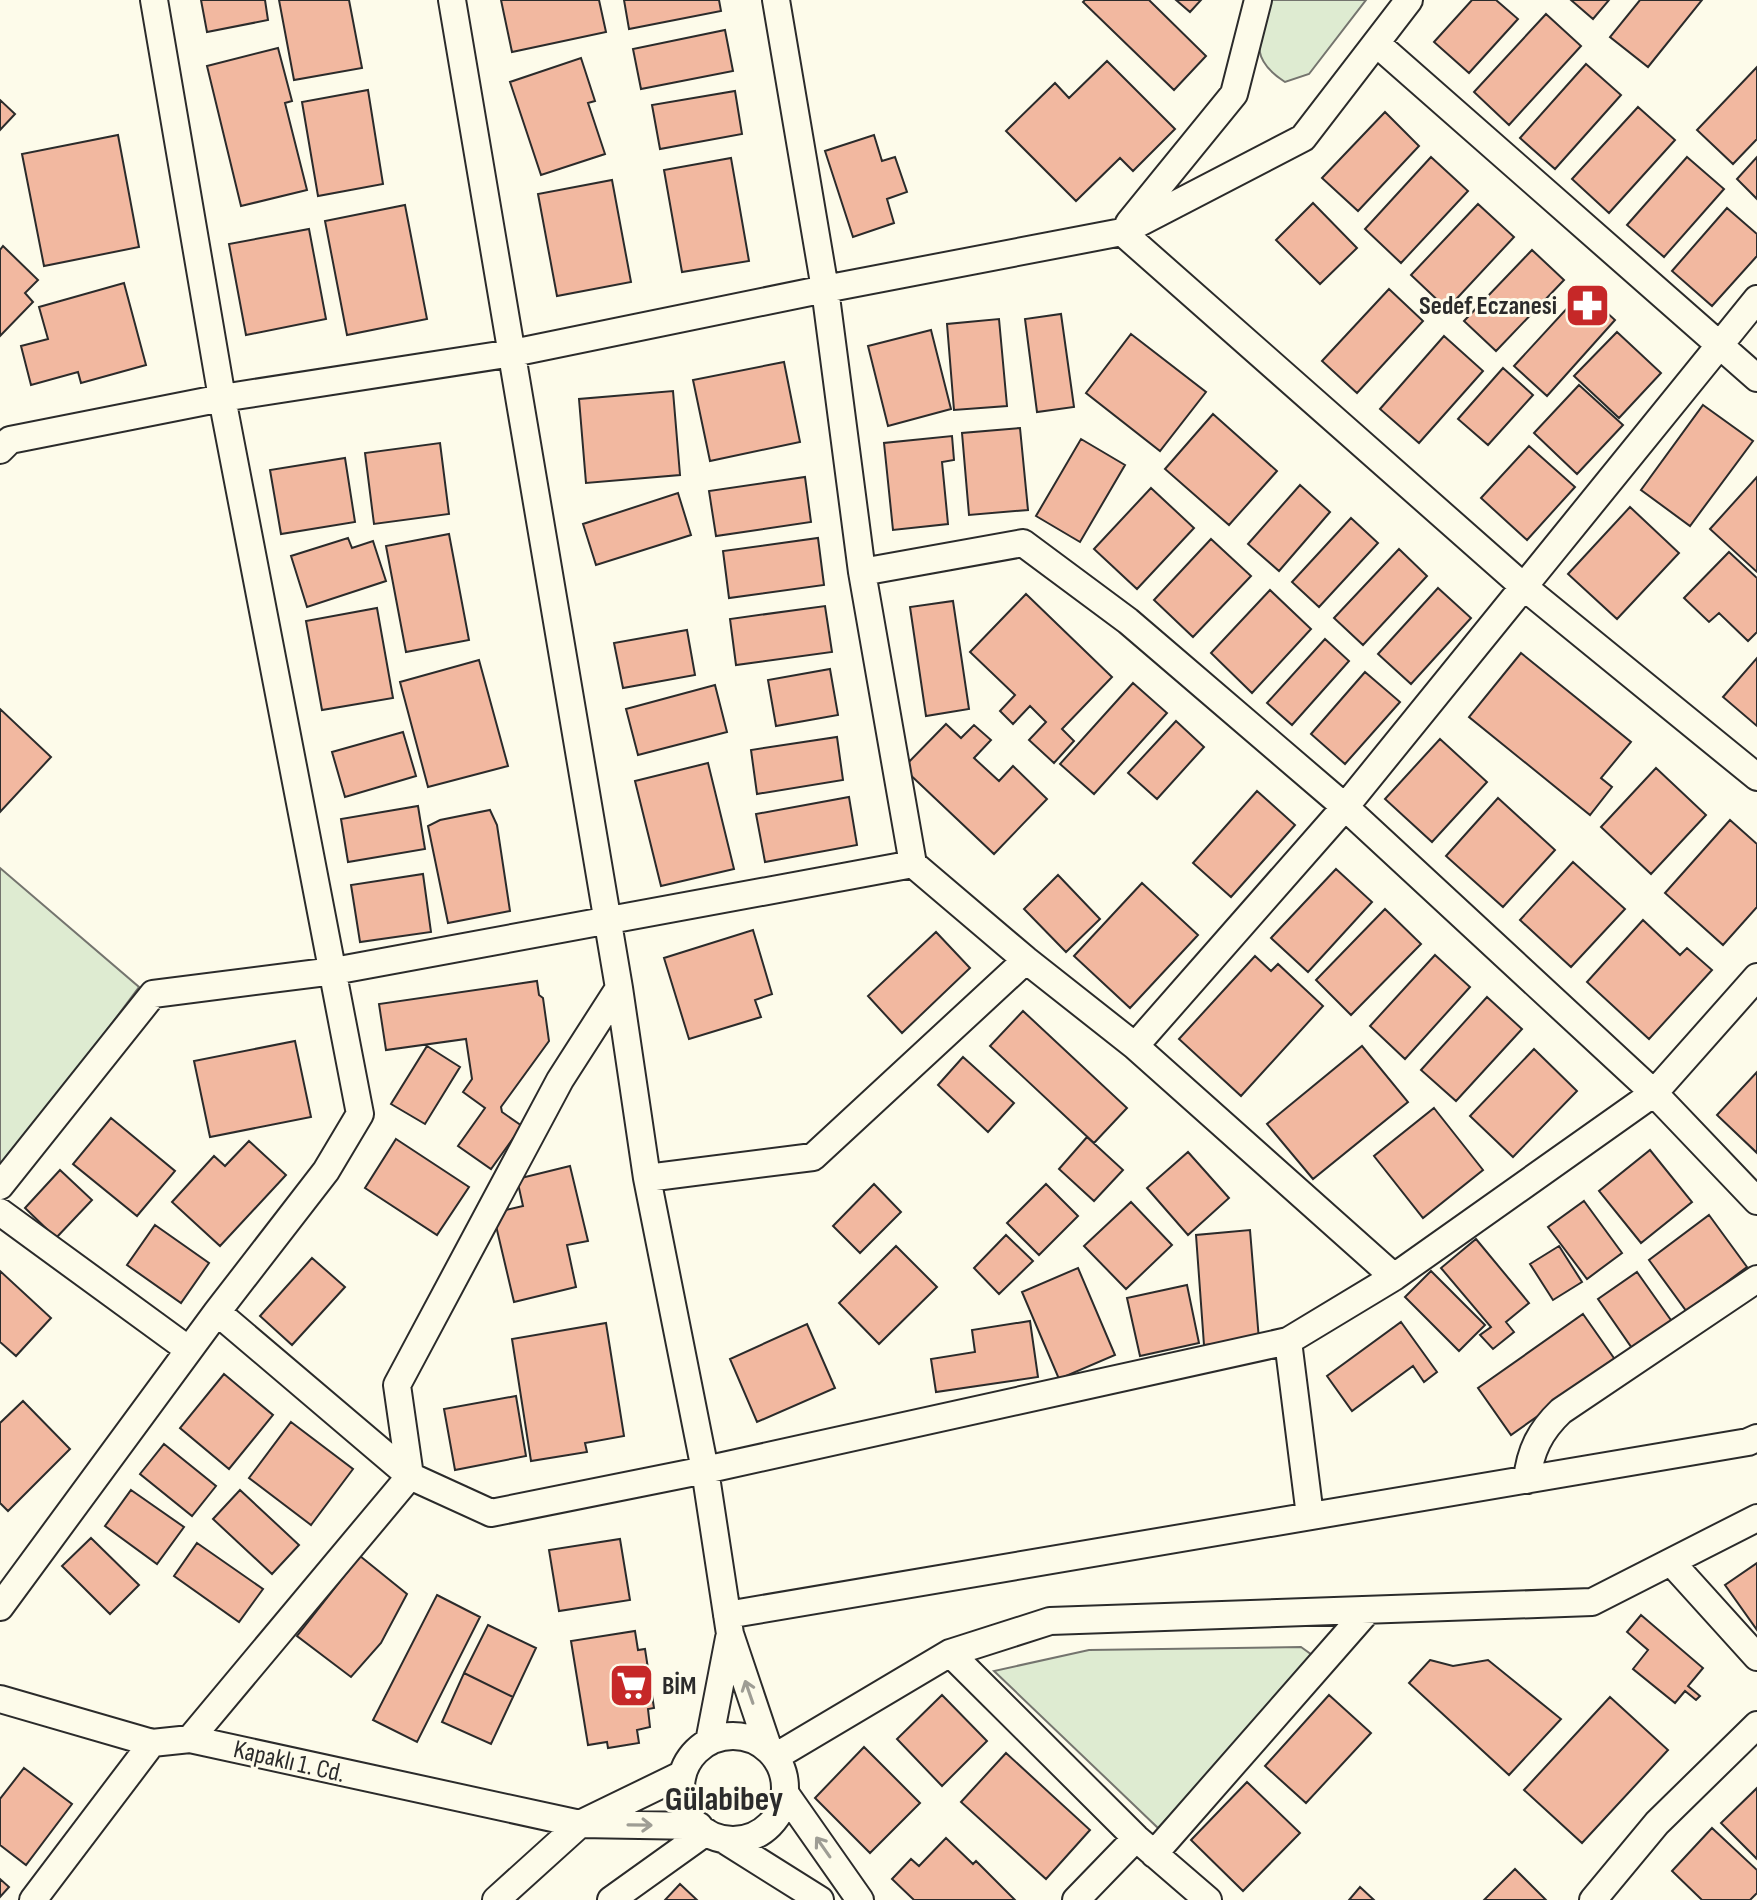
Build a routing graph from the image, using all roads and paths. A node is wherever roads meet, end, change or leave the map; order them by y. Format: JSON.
{"nodes":[{"id":1,"x":154,"y":0,"type":"edge"},
{"id":2,"x":452,"y":0,"type":"edge"},
{"id":3,"x":776,"y":0,"type":"edge"},
{"id":4,"x":1258,"y":0,"type":"edge"},
{"id":5,"x":1409,"y":0,"type":"edge"},
{"id":6,"x":1376,"y":43,"type":"junction"},
{"id":7,"x":1122,"y":232,"type":"junction"},
{"id":8,"x":825,"y":289,"type":"junction"},
{"id":9,"x":1757,"y":299,"type":"edge"},
{"id":10,"x":1721,"y":346,"type":"junction"},
{"id":11,"x":513,"y":353,"type":"junction"},
{"id":12,"x":1757,"y":378,"type":"edge"},
{"id":13,"x":222,"y":398,"type":"junction"},
{"id":14,"x":3,"y":440,"type":"edge"},
{"id":15,"x":862,"y":572,"type":"junction"},
{"id":16,"x":1524,"y":587,"type":"junction"},
{"id":17,"x":1757,"y":777,"type":"edge"},
{"id":18,"x":1345,"y":807,"type":"junction"},
{"id":19,"x":913,"y":864,"type":"junction"},
{"id":20,"x":607,"y":921,"type":"junction"},
{"id":21,"x":1026,"y":960,"type":"junction"},
{"id":22,"x":334,"y":971,"type":"junction"},
{"id":23,"x":1757,"y":977,"type":"edge"},
{"id":24,"x":619,"y":988,"type":"junction"},
{"id":25,"x":1135,"y":1046,"type":"junction"},
{"id":26,"x":1654,"y":1093,"type":"junction"},
{"id":27,"x":647,"y":1178,"type":"junction"},
{"id":28,"x":0,"y":1186,"type":"edge"},
{"id":29,"x":1757,"y":1201,"type":"edge"},
{"id":30,"x":0,"y":1212,"type":"edge"},
{"id":31,"x":1394,"y":1277,"type":"junction"},
{"id":32,"x":1757,"y":1279,"type":"edge"},
{"id":33,"x":217,"y":1312,"type":"junction"},
{"id":34,"x":1288,"y":1341,"type":"junction"},
{"id":35,"x":189,"y":1350,"type":"junction"},
{"id":36,"x":1757,"y":1438,"type":"edge"},
{"id":37,"x":705,"y":1470,"type":"junction"},
{"id":38,"x":410,"y":1476,"type":"junction"},
{"id":39,"x":1527,"y":1480,"type":"junction"},
{"id":40,"x":1310,"y":1516,"type":"junction"},
{"id":41,"x":1757,"y":1518,"type":"edge"},
{"id":42,"x":1671,"y":1562,"type":"junction"},
{"id":43,"x":0,"y":1607,"type":"edge"},
{"id":44,"x":1368,"y":1610,"type":"junction"},
{"id":45,"x":729,"y":1624,"type":"junction"},
{"id":46,"x":950,"y":1653,"type":"junction"},
{"id":47,"x":1757,"y":1657,"type":"edge"},
{"id":48,"x":0,"y":1699,"type":"edge"},
{"id":49,"x":1757,"y":1725,"type":"edge"},
{"id":50,"x":190,"y":1739,"type":"junction"},
{"id":51,"x":709,"y":1742,"type":"junction"},
{"id":52,"x":152,"y":1743,"type":"junction"},
{"id":53,"x":772,"y":1754,"type":"junction"},
{"id":54,"x":683,"y":1774,"type":"junction"},
{"id":55,"x":785,"y":1793,"type":"junction"},
{"id":56,"x":580,"y":1824,"type":"junction"},
{"id":57,"x":709,"y":1832,"type":"junction"},
{"id":58,"x":1145,"y":1846,"type":"junction"},
{"id":59,"x":33,"y":1900,"type":"edge"},
{"id":60,"x":496,"y":1900,"type":"edge"},
{"id":61,"x":611,"y":1900,"type":"edge"},
{"id":62,"x":820,"y":1900,"type":"edge"},
{"id":63,"x":860,"y":1900,"type":"edge"},
{"id":64,"x":1076,"y":1900,"type":"edge"},
{"id":65,"x":1208,"y":1900,"type":"edge"},
{"id":66,"x":1593,"y":1900,"type":"edge"}],
"edges":[{"from":1,"to":13,"type":"street"},
{"from":2,"to":11,"type":"street"},
{"from":3,"to":8,"type":"street"},
{"from":4,"to":7,"type":"street"},
{"from":5,"to":6,"type":"street"},
{"from":6,"to":7,"type":"street"},
{"from":6,"to":10,"type":"street"},
{"from":7,"to":8,"type":"street"},
{"from":7,"to":16,"type":"street"},
{"from":8,"to":11,"type":"street"},
{"from":8,"to":15,"type":"street"},
{"from":9,"to":10,"type":"street"},
{"from":10,"to":12,"type":"street"},
{"from":10,"to":16,"type":"street"},
{"from":11,"to":13,"type":"street"},
{"from":11,"to":20,"type":"street"},
{"from":13,"to":14,"type":"street"},
{"from":13,"to":22,"type":"street"},
{"from":15,"to":18,"type":"street"},
{"from":15,"to":19,"type":"street"},
{"from":16,"to":17,"type":"street"},
{"from":16,"to":18,"type":"street"},
{"from":18,"to":25,"type":"street"},
{"from":18,"to":26,"type":"street"},
{"from":19,"to":20,"type":"street"},
{"from":19,"to":21,"type":"street"},
{"from":20,"to":22,"type":"street"},
{"from":20,"to":24,"type":"street"},
{"from":21,"to":25,"type":"street"},
{"from":21,"to":27,"type":"street"},
{"from":22,"to":28,"type":"street"},
{"from":22,"to":33,"type":"street"},
{"from":23,"to":26,"type":"street"},
{"from":24,"to":27,"type":"street"},
{"from":24,"to":38,"type":"street"},
{"from":25,"to":31,"type":"street"},
{"from":26,"to":29,"type":"street"},
{"from":26,"to":31,"type":"street"},
{"from":27,"to":37,"type":"street"},
{"from":30,"to":35,"type":"street"},
{"from":31,"to":34,"type":"street"},
{"from":32,"to":39,"type":"street"},
{"from":33,"to":35,"type":"street"},
{"from":33,"to":38,"type":"street"},
{"from":34,"to":37,"type":"street"},
{"from":34,"to":40,"type":"street"},
{"from":35,"to":43,"type":"street"},
{"from":36,"to":39,"type":"street"},
{"from":37,"to":38,"type":"street"},
{"from":37,"to":45,"type":"street"},
{"from":38,"to":50,"type":"street"},
{"from":39,"to":40,"type":"street"},
{"from":40,"to":45,"type":"street"},
{"from":41,"to":42,"type":"street"},
{"from":42,"to":44,"type":"street"},
{"from":42,"to":47,"type":"street"},
{"from":44,"to":46,"type":"street"},
{"from":44,"to":58,"type":"street"},
{"from":45,"to":51,"type":"street"},
{"from":53,"to":45,"type":"street","one_way":true},
{"from":46,"to":53,"type":"street"},
{"from":46,"to":58,"type":"street"},
{"from":48,"to":52,"type":"street","name":"Kapaklı 1. Cd."},
{"from":49,"to":66,"type":"street"},
{"from":50,"to":52,"type":"street","name":"Kapaklı 1. Cd."},
{"from":50,"to":56,"type":"street","name":"Kapaklı 1. Cd."},
{"from":51,"to":53,"type":"street"},
{"from":51,"to":54,"type":"street"},
{"from":52,"to":59,"type":"street"},
{"from":53,"to":55,"type":"street"},
{"from":54,"to":56,"type":"street"},
{"from":54,"to":57,"type":"street"},
{"from":55,"to":57,"type":"street"},
{"from":63,"to":55,"type":"street","one_way":true},
{"from":56,"to":57,"type":"street","name":"Kapaklı 1. Cd.","one_way":true},
{"from":56,"to":60,"type":"street"},
{"from":57,"to":61,"type":"street"},
{"from":57,"to":62,"type":"street"},
{"from":58,"to":64,"type":"street"},
{"from":58,"to":65,"type":"street"}]}
